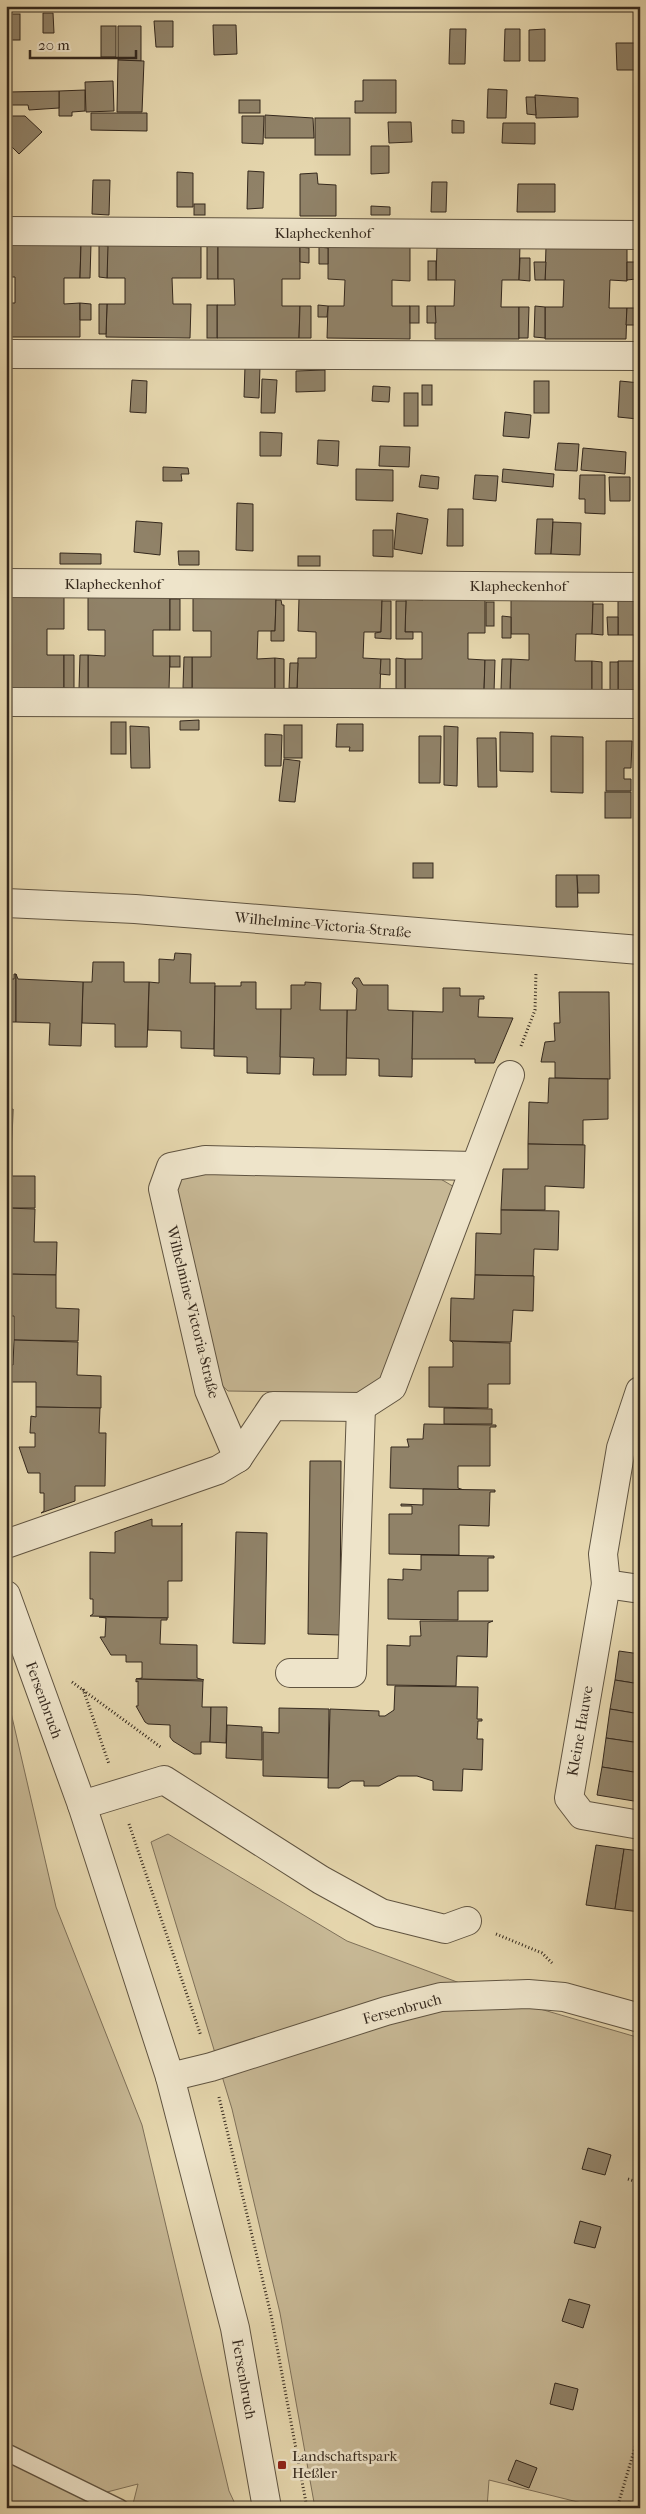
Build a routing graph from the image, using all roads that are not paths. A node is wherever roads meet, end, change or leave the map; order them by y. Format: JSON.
{"nodes":[{"id":1,"x":6,"y":231,"type":"edge"},
{"id":2,"x":640,"y":235,"type":"edge"},
{"id":3,"x":6,"y":354,"type":"edge"},
{"id":4,"x":640,"y":356,"type":"edge"},
{"id":5,"x":6,"y":583,"type":"edge"},
{"id":6,"x":640,"y":587,"type":"edge"},
{"id":7,"x":6,"y":702,"type":"edge"},
{"id":8,"x":640,"y":704,"type":"edge"},
{"id":9,"x":6,"y":903,"type":"edge"},
{"id":10,"x":640,"y":950,"type":"edge"},
{"id":11,"x":510,"y":1075,"type":"road end"},
{"id":12,"x":474,"y":1166,"type":"junction"},
{"id":13,"x":640,"y":1391,"type":"edge"},
{"id":14,"x":361,"y":1407,"type":"junction"},
{"id":15,"x":238,"y":1458,"type":"junction"},
{"id":16,"x":6,"y":1544,"type":"edge"},
{"id":17,"x":606,"y":1584,"type":"junction"},
{"id":18,"x":640,"y":1590,"type":"edge"},
{"id":19,"x":6,"y":1594,"type":"edge"},
{"id":20,"x":290,"y":1673,"type":"dead end"},
{"id":21,"x":82,"y":1805,"type":"junction"},
{"id":22,"x":640,"y":1825,"type":"edge"},
{"id":23,"x":467,"y":1921,"type":"dead end"},
{"id":24,"x":640,"y":2018,"type":"edge"},
{"id":25,"x":170,"y":2077,"type":"junction"},
{"id":26,"x":6,"y":2452,"type":"edge"},
{"id":27,"x":120,"y":2508,"type":"edge"},
{"id":28,"x":267,"y":2508,"type":"edge"}],
"edges":[{"from":1,"to":2,"type":"street","name":"Klapheckenhof"},
{"from":3,"to":4,"type":"street"},
{"from":5,"to":6,"type":"street","name":"Klapheckenhof"},
{"from":7,"to":8,"type":"street"},
{"from":9,"to":10,"type":"street","name":"Wilhelmine-Victoria-Straße"},
{"from":11,"to":12,"type":"street"},
{"from":12,"to":14,"type":"street"},
{"from":12,"to":15,"type":"street","name":"Wilhelmine-Victoria-Straße"},
{"from":13,"to":17,"type":"street","name":"Kleine Hauwe"},
{"from":14,"to":15,"type":"street"},
{"from":14,"to":20,"type":"street"},
{"from":15,"to":16,"type":"street"},
{"from":17,"to":18,"type":"street"},
{"from":17,"to":22,"type":"street","name":"Kleine Hauwe"},
{"from":19,"to":21,"type":"street","name":"Fersenbruch"},
{"from":21,"to":23,"type":"street"},
{"from":21,"to":25,"type":"street","name":"Fersenbruch"},
{"from":24,"to":25,"type":"street","name":"Fersenbruch"},
{"from":25,"to":28,"type":"street","name":"Fersenbruch"},
{"from":26,"to":27,"type":"lane"}]}
